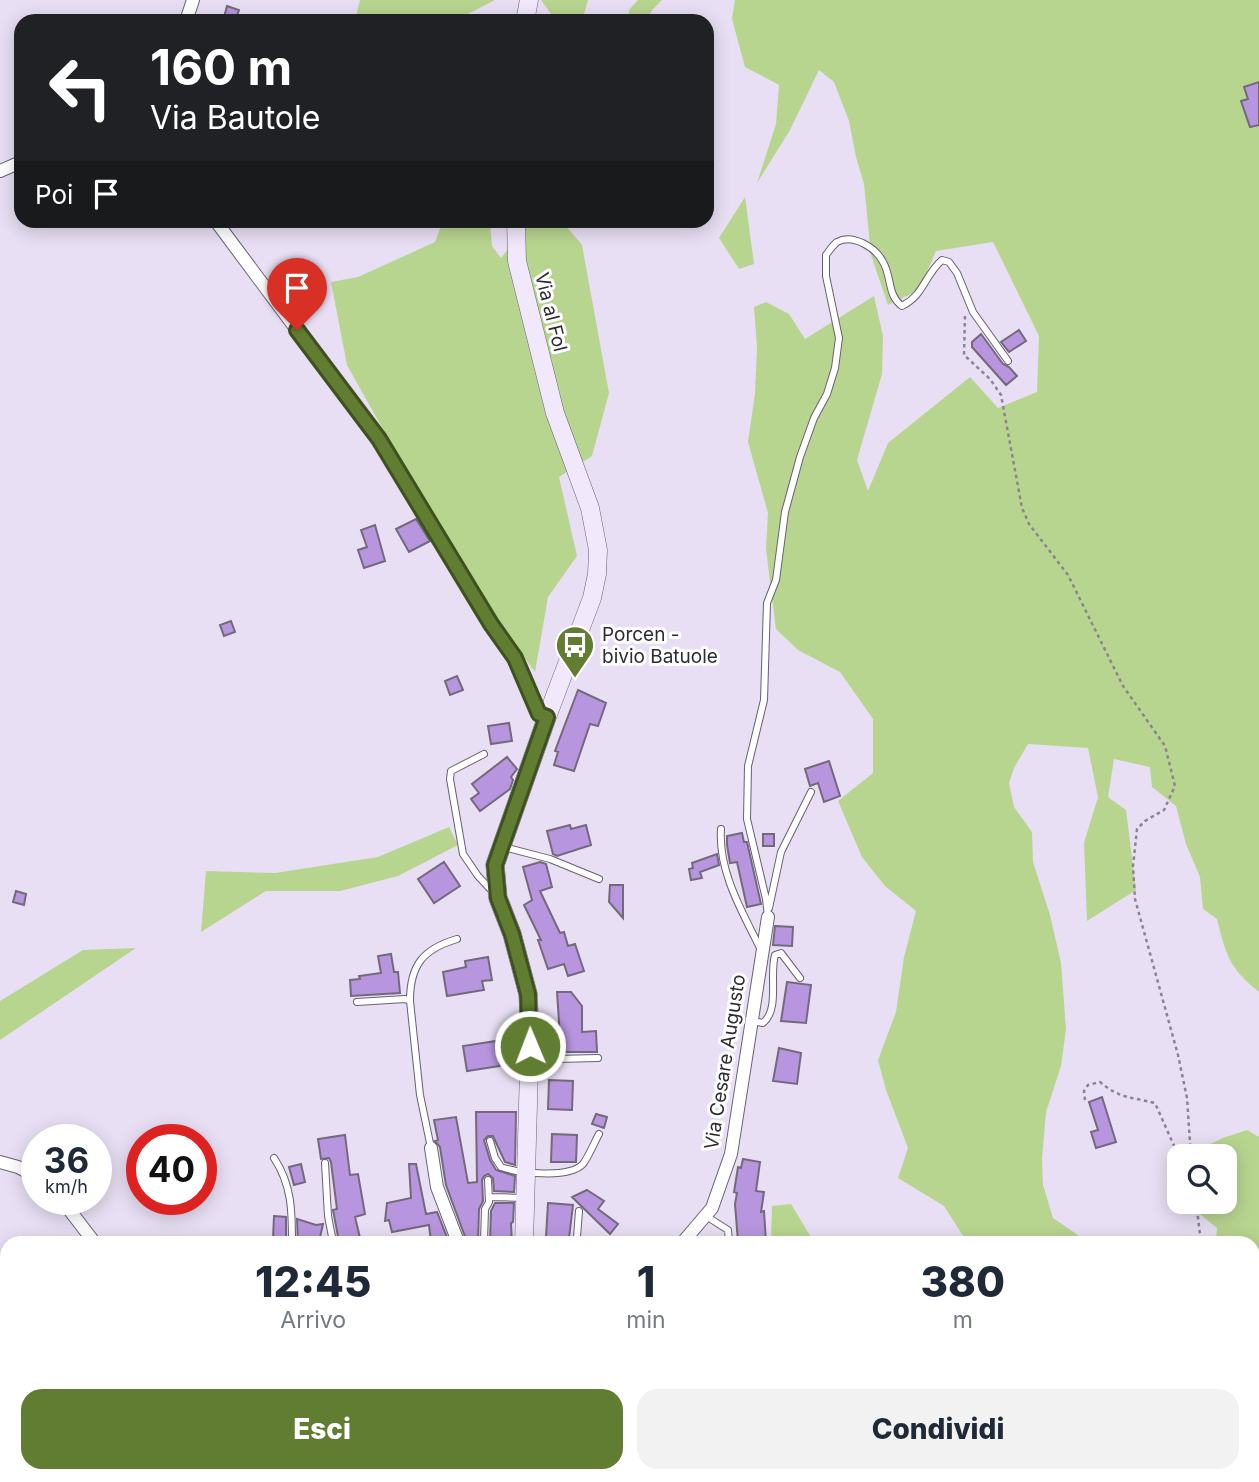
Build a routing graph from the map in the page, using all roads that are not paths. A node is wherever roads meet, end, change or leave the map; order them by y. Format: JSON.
{"nodes":[{"id":1,"x":221,"y":228,"type":"edge"},
{"id":2,"x":516,"y":228,"type":"edge"},
{"id":3,"x":1008,"y":361,"type":"dead end"},
{"id":4,"x":547,"y":717,"type":"junction"},
{"id":5,"x":484,"y":754,"type":"dead end"},
{"id":6,"x":811,"y":792,"type":"dead end"},
{"id":7,"x":722,"y":830,"type":"dead end"},
{"id":8,"x":502,"y":846,"type":"junction"},
{"id":9,"x":599,"y":879,"type":"dead end"},
{"id":10,"x":498,"y":898,"type":"junction"},
{"id":11,"x":768,"y":917,"type":"junction"},
{"id":12,"x":457,"y":939,"type":"dead end"},
{"id":13,"x":762,"y":952,"type":"junction"},
{"id":14,"x":800,"y":978,"type":"dead end"},
{"id":15,"x":358,"y":1002,"type":"dead end"},
{"id":16,"x":410,"y":1002,"type":"junction"},
{"id":17,"x":752,"y":1021,"type":"junction"},
{"id":18,"x":530,"y":1046,"type":"junction"},
{"id":19,"x":598,"y":1058,"type":"dead end"},
{"id":20,"x":599,"y":1134,"type":"dead end"},
{"id":21,"x":490,"y":1141,"type":"dead end"},
{"id":22,"x":431,"y":1148,"type":"joint"},
{"id":23,"x":274,"y":1158,"type":"dead end"},
{"id":24,"x":0,"y":1162,"type":"edge"},
{"id":25,"x":325,"y":1163,"type":"dead end"},
{"id":26,"x":21,"y":1169,"type":"edge"},
{"id":27,"x":526,"y":1172,"type":"junction"},
{"id":28,"x":488,"y":1180,"type":"dead end"},
{"id":29,"x":489,"y":1197,"type":"junction"},
{"id":30,"x":525,"y":1198,"type":"junction"},
{"id":31,"x":579,"y":1211,"type":"dead end"},
{"id":32,"x":73,"y":1215,"type":"edge"},
{"id":33,"x":706,"y":1216,"type":"junction"},
{"id":34,"x":89,"y":1236,"type":"edge"},
{"id":35,"x":292,"y":1236,"type":"edge"},
{"id":36,"x":331,"y":1236,"type":"edge"},
{"id":37,"x":456,"y":1236,"type":"edge"},
{"id":38,"x":484,"y":1236,"type":"edge"},
{"id":39,"x":524,"y":1236,"type":"edge"},
{"id":40,"x":577,"y":1236,"type":"edge"},
{"id":41,"x":688,"y":1236,"type":"edge"},
{"id":42,"x":728,"y":1236,"type":"edge"}],
"edges":[{"from":1,"to":4,"type":"street"},
{"from":2,"to":4,"type":"street","name":"Via al Fol"},
{"from":3,"to":11,"type":"lane"},
{"from":4,"to":8,"type":"street","name":"Via al Fol"},
{"from":5,"to":10,"type":"lane"},
{"from":6,"to":11,"type":"lane"},
{"from":7,"to":13,"type":"lane"},
{"from":8,"to":9,"type":"lane"},
{"from":8,"to":10,"type":"street","name":"Via al Fol"},
{"from":10,"to":18,"type":"street","name":"Via al Fol"},
{"from":11,"to":13,"type":"street","name":"Via Cesare Augusto"},
{"from":12,"to":16,"type":"lane"},
{"from":13,"to":17,"type":"street","name":"Via Cesare Augusto"},
{"from":14,"to":17,"type":"lane"},
{"from":15,"to":16,"type":"lane"},
{"from":16,"to":22,"type":"lane"},
{"from":17,"to":33,"type":"street","name":"Via Cesare Augusto"},
{"from":18,"to":19,"type":"lane"},
{"from":18,"to":27,"type":"street","name":"Via al Fol"},
{"from":20,"to":27,"type":"lane"},
{"from":21,"to":27,"type":"lane"},
{"from":22,"to":37,"type":"street"},
{"from":23,"to":35,"type":"lane"},
{"from":24,"to":26,"type":"street"},
{"from":25,"to":36,"type":"lane"},
{"from":27,"to":30,"type":"street","name":"Via al Fol"},
{"from":28,"to":29,"type":"lane"},
{"from":29,"to":30,"type":"lane"},
{"from":29,"to":38,"type":"lane"},
{"from":30,"to":39,"type":"street","name":"Via al Fol"},
{"from":31,"to":40,"type":"lane"},
{"from":32,"to":34,"type":"street"},
{"from":33,"to":41,"type":"street","name":"Via Cesare Augusto"},
{"from":33,"to":42,"type":"lane"}]}
